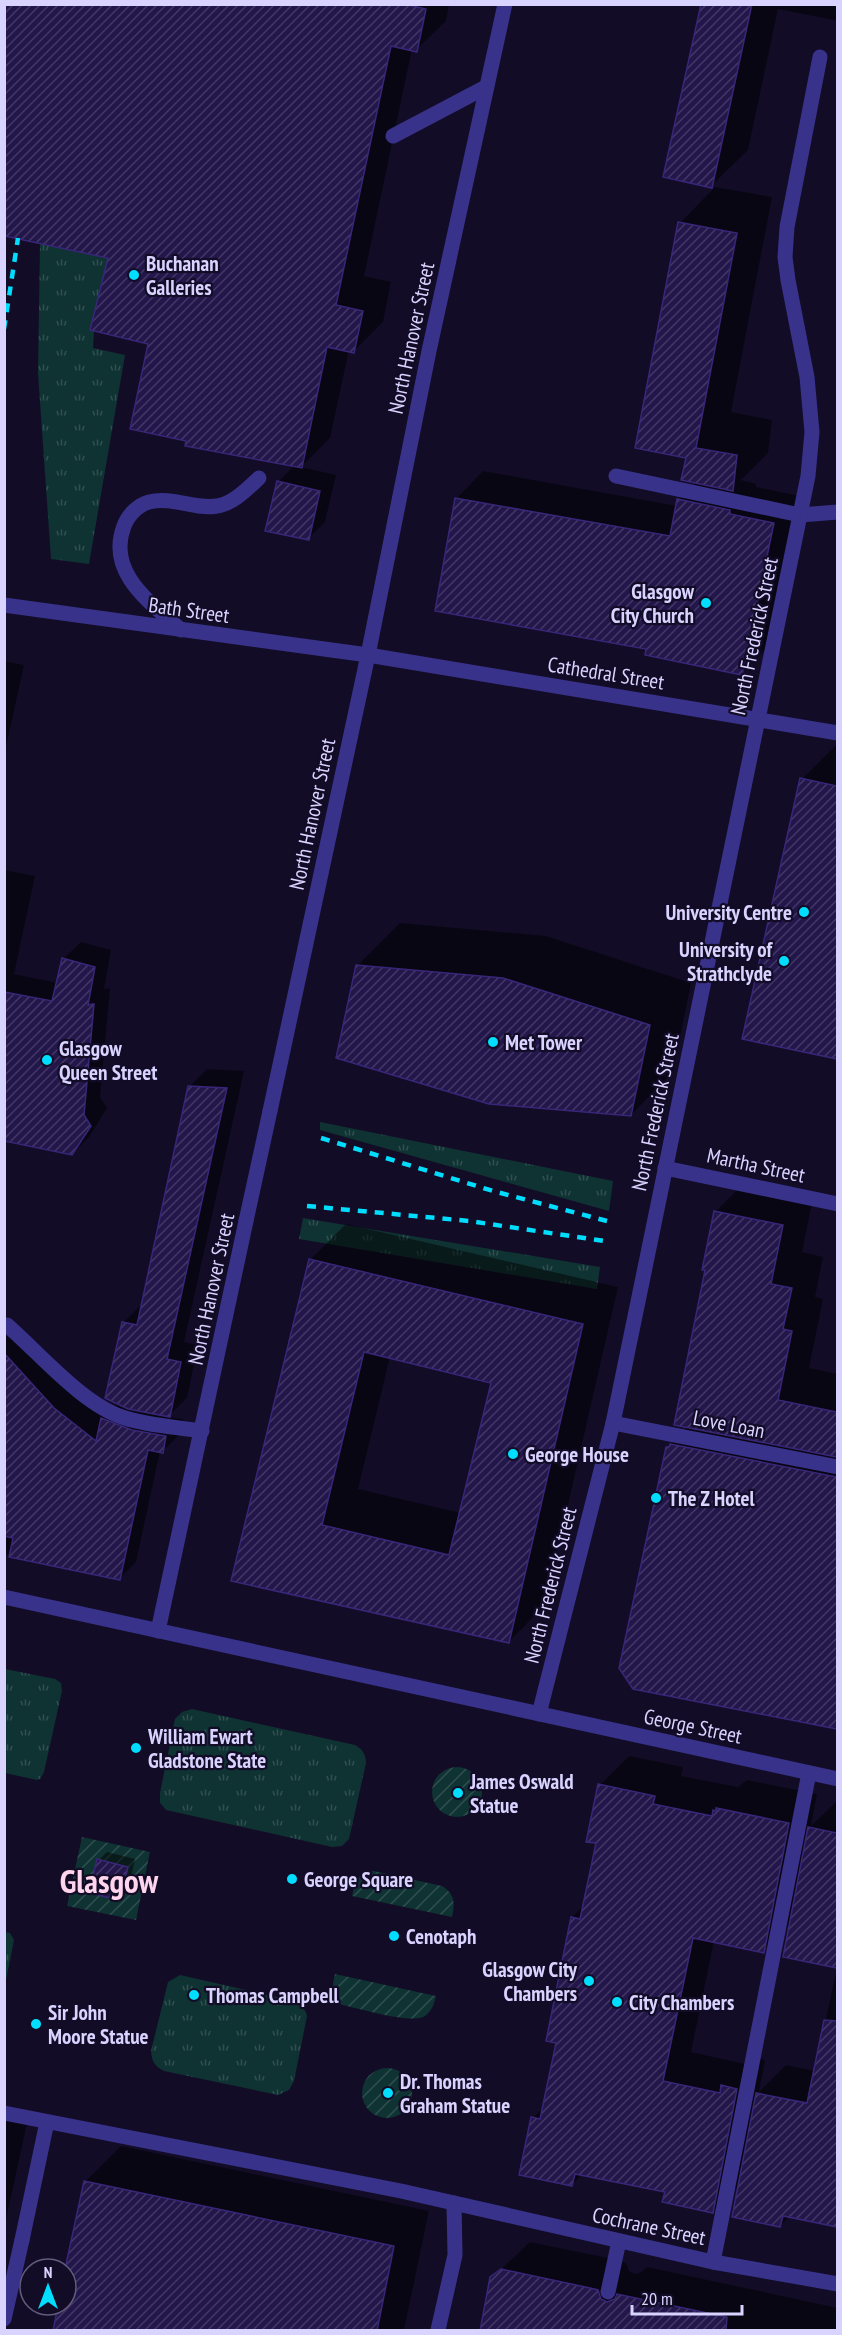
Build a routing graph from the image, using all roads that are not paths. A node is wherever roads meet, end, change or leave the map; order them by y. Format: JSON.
{"nodes":[{"id":1,"x":504,"y":4,"type":"edge"},
{"id":2,"x":820,"y":57,"type":"dead end"},
{"id":3,"x":486,"y":87,"type":"junction"},
{"id":4,"x":393,"y":136,"type":"dead end"},
{"id":5,"x":616,"y":476,"type":"dead end"},
{"id":6,"x":259,"y":478,"type":"dead end"},
{"id":7,"x":837,"y":512,"type":"edge"},
{"id":8,"x":800,"y":515,"type":"junction"},
{"id":9,"x":4,"y":605,"type":"edge"},
{"id":10,"x":181,"y":630,"type":"junction"},
{"id":11,"x":368,"y":655,"type":"junction"},
{"id":12,"x":758,"y":719,"type":"junction"},
{"id":13,"x":837,"y":733,"type":"edge"},
{"id":14,"x":665,"y":1168,"type":"junction"},
{"id":15,"x":837,"y":1204,"type":"edge"},
{"id":16,"x":7,"y":1325,"type":"dead end"},
{"id":17,"x":613,"y":1423,"type":"junction"},
{"id":18,"x":202,"y":1431,"type":"junction"},
{"id":19,"x":837,"y":1467,"type":"edge"},
{"id":20,"x":4,"y":1597,"type":"edge"},
{"id":21,"x":158,"y":1631,"type":"junction"},
{"id":22,"x":539,"y":1714,"type":"junction"},
{"id":23,"x":809,"y":1773,"type":"junction"},
{"id":24,"x":837,"y":1779,"type":"edge"},
{"id":25,"x":4,"y":2114,"type":"edge"},
{"id":26,"x":47,"y":2122,"type":"junction"},
{"id":27,"x":454,"y":2203,"type":"junction"},
{"id":28,"x":619,"y":2241,"type":"junction"},
{"id":29,"x":713,"y":2262,"type":"junction"},
{"id":30,"x":837,"y":2284,"type":"edge"},
{"id":31,"x":608,"y":2292,"type":"dead end"},
{"id":32,"x":4,"y":2319,"type":"edge"},
{"id":33,"x":438,"y":2331,"type":"edge"}],
"edges":[{"from":1,"to":3,"type":"street","name":"North Hanover Street"},
{"from":2,"to":8,"type":"street","name":"North Frederick Street"},
{"from":3,"to":4,"type":"street"},
{"from":3,"to":11,"type":"street","name":"North Hanover Street"},
{"from":5,"to":8,"type":"street"},
{"from":6,"to":10,"type":"street"},
{"from":7,"to":8,"type":"street"},
{"from":8,"to":12,"type":"street","name":"North Frederick Street"},
{"from":9,"to":10,"type":"street","name":"Bath Street"},
{"from":10,"to":11,"type":"street","name":"Bath Street"},
{"from":11,"to":12,"type":"street","name":"Cathedral Street"},
{"from":11,"to":18,"type":"street","name":"North Hanover Street","bridge":true},
{"from":12,"to":13,"type":"street","name":"Cathedral Street"},
{"from":12,"to":14,"type":"street","name":"North Frederick Street"},
{"from":14,"to":15,"type":"street","name":"Martha Street"},
{"from":14,"to":17,"type":"street","name":"North Frederick Street"},
{"from":16,"to":18,"type":"street"},
{"from":17,"to":19,"type":"street","name":"Love Loan"},
{"from":17,"to":22,"type":"street","name":"North Frederick Street"},
{"from":18,"to":21,"type":"street","name":"North Hanover Street"},
{"from":20,"to":21,"type":"street"},
{"from":21,"to":22,"type":"street"},
{"from":22,"to":23,"type":"street","name":"George Street"},
{"from":23,"to":24,"type":"street","name":"George Street"},
{"from":23,"to":29,"type":"street"},
{"from":25,"to":26,"type":"street"},
{"from":26,"to":27,"type":"street"},
{"from":26,"to":32,"type":"street"},
{"from":27,"to":28,"type":"street","name":"Cochrane Street"},
{"from":27,"to":33,"type":"street"},
{"from":28,"to":29,"type":"street","name":"Cochrane Street"},
{"from":28,"to":31,"type":"street"},
{"from":29,"to":30,"type":"street","name":"Cochrane Street"}]}
